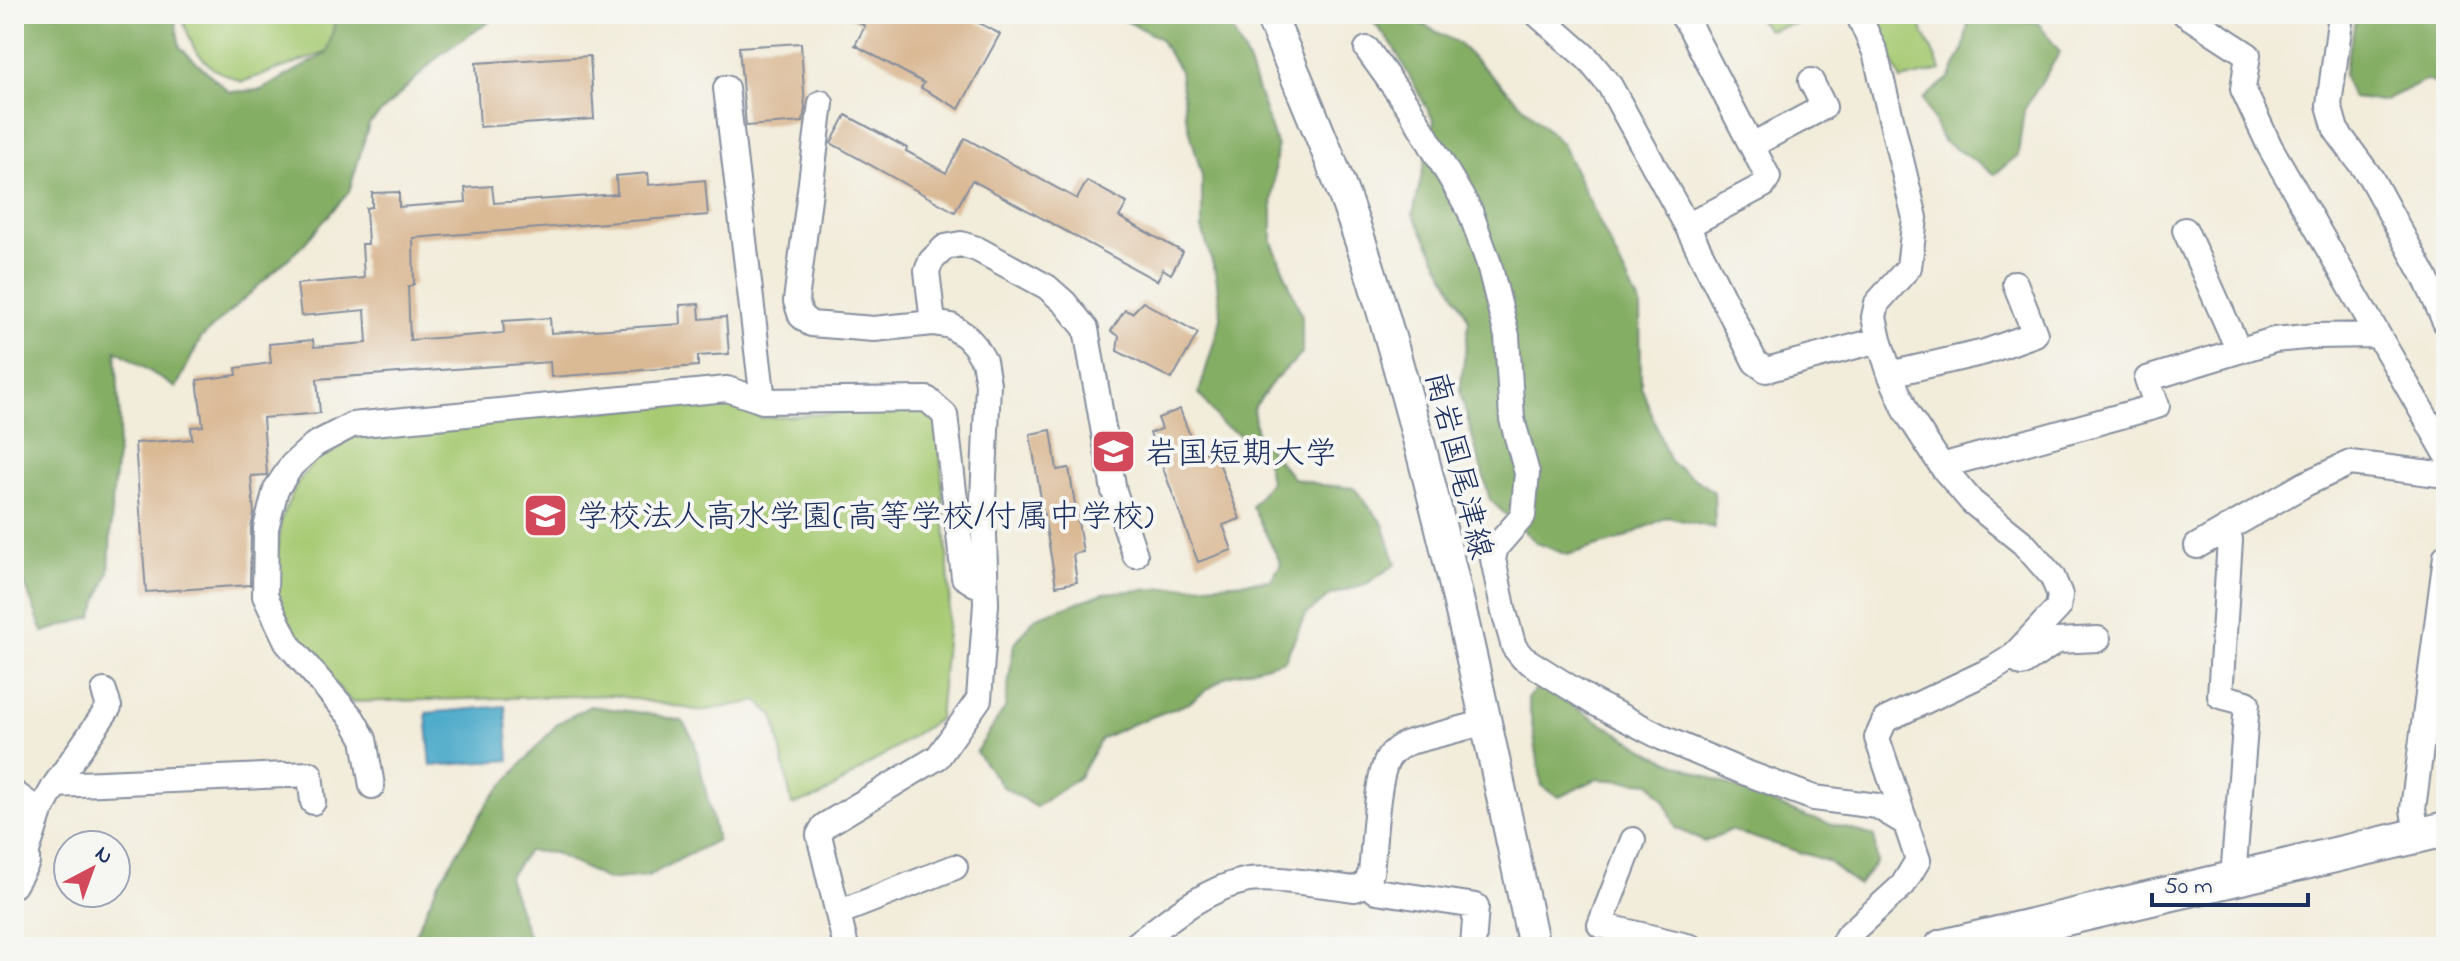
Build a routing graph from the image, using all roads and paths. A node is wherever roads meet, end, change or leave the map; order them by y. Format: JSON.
{"nodes":[{"id":1,"x":1270,"y":14,"type":"edge"},
{"id":2,"x":1537,"y":14,"type":"edge"},
{"id":3,"x":1681,"y":14,"type":"edge"},
{"id":4,"x":1858,"y":14,"type":"edge"},
{"id":5,"x":2185,"y":14,"type":"edge"},
{"id":6,"x":2341,"y":14,"type":"edge"},
{"id":7,"x":1367,"y":49,"type":"dead end"},
{"id":8,"x":1811,"y":81,"type":"dead end"},
{"id":9,"x":726,"y":88,"type":"dead end"},
{"id":10,"x":821,"y":103,"type":"dead end"},
{"id":11,"x":1752,"y":145,"type":"junction"},
{"id":12,"x":1687,"y":226,"type":"junction"},
{"id":13,"x":2185,"y":230,"type":"dead end"},
{"id":14,"x":2015,"y":283,"type":"dead end"},
{"id":15,"x":933,"y":323,"type":"junction"},
{"id":16,"x":2446,"y":324,"type":"edge"},
{"id":17,"x":2378,"y":335,"type":"junction"},
{"id":18,"x":1879,"y":340,"type":"junction"},
{"id":19,"x":2239,"y":351,"type":"junction"},
{"id":20,"x":1890,"y":374,"type":"junction"},
{"id":21,"x":763,"y":401,"type":"junction"},
{"id":22,"x":2446,"y":453,"type":"edge"},
{"id":23,"x":1943,"y":468,"type":"junction"},
{"id":24,"x":2446,"y":475,"type":"edge"},
{"id":25,"x":2227,"y":528,"type":"junction"},
{"id":26,"x":2197,"y":546,"type":"dead end"},
{"id":27,"x":1135,"y":555,"type":"dead end"},
{"id":28,"x":2446,"y":556,"type":"edge"},
{"id":29,"x":985,"y":585,"type":"junction"},
{"id":30,"x":2098,"y":639,"type":"dead end"},
{"id":31,"x":1993,"y":669,"type":"junction"},
{"id":32,"x":104,"y":691,"type":"dead end"},
{"id":33,"x":1487,"y":722,"type":"junction"},
{"id":34,"x":55,"y":785,"type":"junction"},
{"id":35,"x":372,"y":786,"type":"dead end"},
{"id":36,"x":14,"y":793,"type":"edge"},
{"id":37,"x":313,"y":802,"type":"dead end"},
{"id":38,"x":40,"y":812,"type":"junction"},
{"id":39,"x":1907,"y":824,"type":"junction"},
{"id":40,"x":2431,"y":832,"type":"edge"},
{"id":41,"x":1633,"y":840,"type":"dead end"},
{"id":42,"x":955,"y":867,"type":"dead end"},
{"id":43,"x":2235,"y":878,"type":"junction"},
{"id":44,"x":1365,"y":884,"type":"junction"},
{"id":45,"x":14,"y":885,"type":"edge"},
{"id":46,"x":838,"y":913,"type":"junction"},
{"id":47,"x":846,"y":947,"type":"edge"},
{"id":48,"x":1133,"y":947,"type":"edge"},
{"id":49,"x":1473,"y":947,"type":"edge"},
{"id":50,"x":1534,"y":947,"type":"edge"},
{"id":51,"x":1691,"y":947,"type":"edge"},
{"id":52,"x":1841,"y":947,"type":"edge"},
{"id":53,"x":1942,"y":947,"type":"edge"}],
"edges":[{"from":1,"to":33,"type":"main road","name":"南岩国尾津線"},
{"from":2,"to":12,"type":"street"},
{"from":3,"to":11,"type":"street"},
{"from":4,"to":18,"type":"street"},
{"from":5,"to":17,"type":"street"},
{"from":6,"to":16,"type":"street"},
{"from":7,"to":39,"type":"street"},
{"from":8,"to":11,"type":"street"},
{"from":9,"to":21,"type":"street"},
{"from":10,"to":15,"type":"street"},
{"from":11,"to":12,"type":"street"},
{"from":12,"to":18,"type":"street"},
{"from":13,"to":19,"type":"street"},
{"from":14,"to":20,"type":"street"},
{"from":15,"to":27,"type":"street"},
{"from":15,"to":29,"type":"street"},
{"from":17,"to":19,"type":"street"},
{"from":17,"to":22,"type":"street"},
{"from":18,"to":20,"type":"street"},
{"from":19,"to":23,"type":"street"},
{"from":20,"to":23,"type":"street"},
{"from":21,"to":29,"type":"street"},
{"from":21,"to":35,"type":"street"},
{"from":23,"to":31,"type":"street"},
{"from":24,"to":25,"type":"street"},
{"from":25,"to":26,"type":"street"},
{"from":25,"to":43,"type":"street"},
{"from":28,"to":40,"type":"street"},
{"from":29,"to":46,"type":"street"},
{"from":30,"to":31,"type":"street"},
{"from":31,"to":39,"type":"street"},
{"from":32,"to":34,"type":"street"},
{"from":33,"to":44,"type":"street"},
{"from":33,"to":50,"type":"main road","name":"南岩国尾津線"},
{"from":34,"to":37,"type":"street"},
{"from":34,"to":38,"type":"street"},
{"from":36,"to":38,"type":"street"},
{"from":38,"to":45,"type":"street"},
{"from":39,"to":52,"type":"street"},
{"from":40,"to":43,"type":"highway"},
{"from":41,"to":51,"type":"street"},
{"from":42,"to":46,"type":"street"},
{"from":43,"to":53,"type":"highway"},
{"from":44,"to":48,"type":"street"},
{"from":44,"to":49,"type":"street"},
{"from":46,"to":47,"type":"street"}]}
